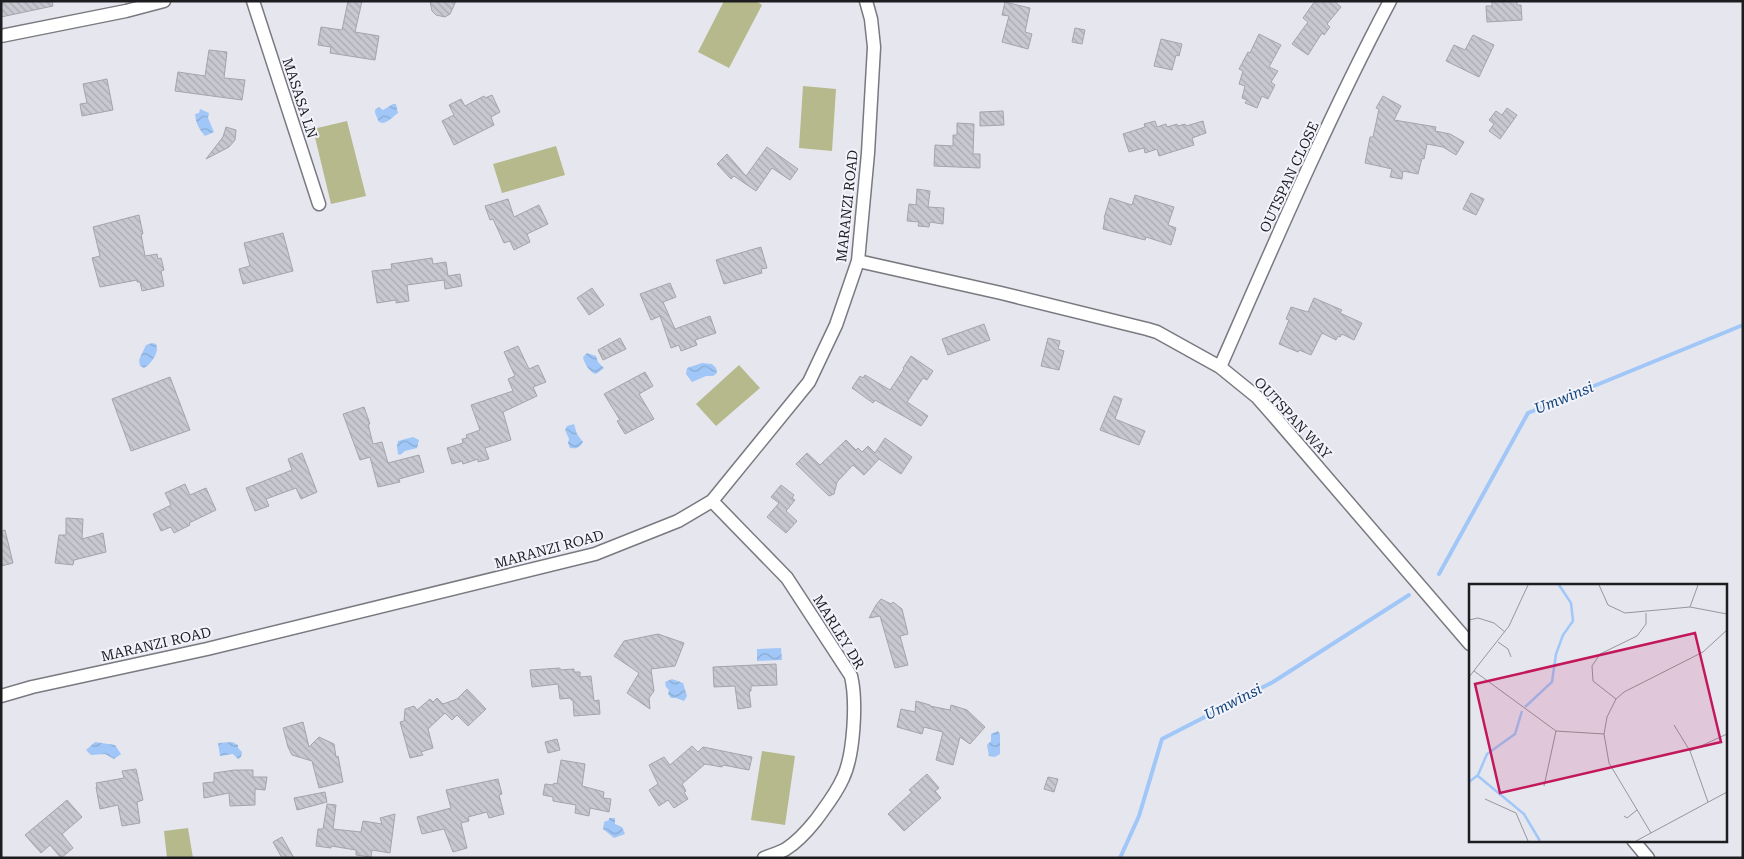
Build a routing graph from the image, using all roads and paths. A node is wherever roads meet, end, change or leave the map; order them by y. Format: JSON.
{"nodes":[{"id":1,"x":164,"y":1,"type":"edge"},
{"id":2,"x":253,"y":1,"type":"edge"},
{"id":3,"x":866,"y":1,"type":"edge"},
{"id":4,"x":1390,"y":1,"type":"edge"},
{"id":5,"x":1,"y":36,"type":"edge"},
{"id":6,"x":319,"y":204,"type":"dead end"},
{"id":7,"x":858,"y":261,"type":"junction"},
{"id":8,"x":1220,"y":367,"type":"junction"},
{"id":9,"x":712,"y":501,"type":"junction"},
{"id":10,"x":1469,"y":643,"type":"edge"},
{"id":11,"x":1,"y":696,"type":"edge"},
{"id":12,"x":1635,"y":842,"type":"edge"},
{"id":13,"x":764,"y":858,"type":"edge"},
{"id":14,"x":1648,"y":858,"type":"edge"}],
"edges":[{"from":1,"to":5,"type":"street"},
{"from":2,"to":6,"type":"street","name":"MASASA LN"},
{"from":3,"to":7,"type":"street","name":"MARANZI ROAD"},
{"from":4,"to":8,"type":"street","name":"OUTSPAN CLOSE"},
{"from":7,"to":8,"type":"street","name":"OUTSPAN WAY"},
{"from":7,"to":9,"type":"street","name":"MARANZI ROAD"},
{"from":8,"to":10,"type":"street","name":"OUTSPAN WAY"},
{"from":9,"to":11,"type":"street","name":"MARANZI ROAD"},
{"from":9,"to":13,"type":"street","name":"MARLEY DR"},
{"from":12,"to":14,"type":"street"}]}
